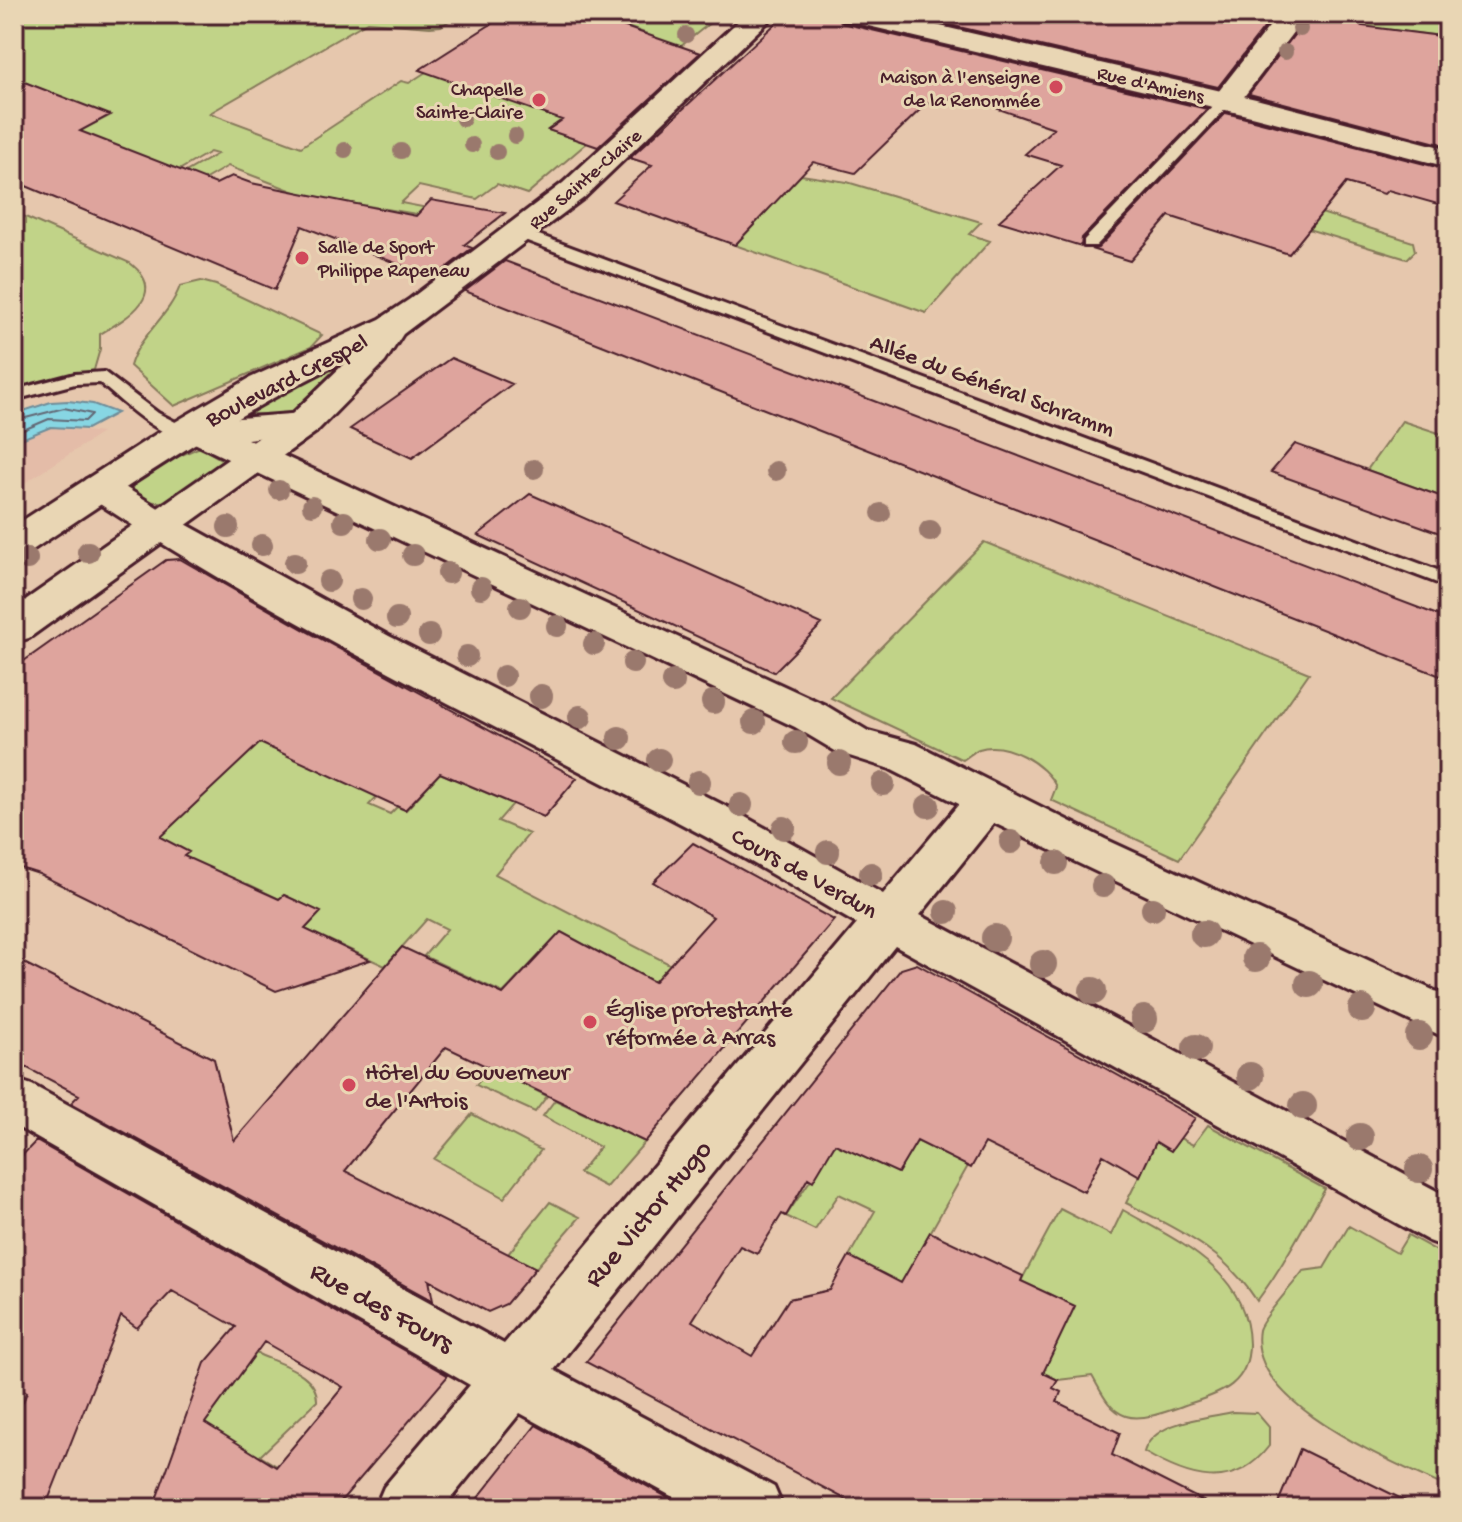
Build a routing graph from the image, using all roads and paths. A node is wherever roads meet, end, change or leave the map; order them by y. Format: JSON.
{"nodes":[{"id":1,"x":762,"y":14,"type":"edge"},
{"id":2,"x":853,"y":14,"type":"edge"},
{"id":3,"x":1293,"y":14,"type":"edge"},
{"id":4,"x":911,"y":20,"type":"edge"},
{"id":5,"x":1226,"y":101,"type":"junction"},
{"id":6,"x":1435,"y":158,"type":"edge"},
{"id":7,"x":520,"y":233,"type":"junction"},
{"id":8,"x":1090,"y":243,"type":"dead end"},
{"id":9,"x":392,"y":326,"type":"junction"},
{"id":10,"x":14,"y":395,"type":"edge"},
{"id":11,"x":303,"y":424,"type":"junction"},
{"id":12,"x":192,"y":432,"type":"junction"},
{"id":13,"x":257,"y":459,"type":"junction"},
{"id":14,"x":99,"y":487,"type":"junction"},
{"id":15,"x":159,"y":526,"type":"junction"},
{"id":16,"x":14,"y":544,"type":"edge"},
{"id":17,"x":1448,"y":581,"type":"edge"},
{"id":18,"x":14,"y":628,"type":"edge"},
{"id":19,"x":986,"y":802,"type":"junction"},
{"id":20,"x":888,"y":918,"type":"junction"},
{"id":21,"x":1448,"y":1019,"type":"edge"},
{"id":22,"x":14,"y":1100,"type":"edge"},
{"id":23,"x":1448,"y":1224,"type":"edge"},
{"id":24,"x":512,"y":1378,"type":"junction"},
{"id":25,"x":405,"y":1508,"type":"edge"},
{"id":26,"x":753,"y":1508,"type":"edge"}],
"edges":[{"from":1,"to":7,"type":"street","name":"Rue Sainte-Claire"},
{"from":2,"to":4,"type":"street","name":"Rue d'Amiens"},
{"from":3,"to":5,"type":"street"},
{"from":4,"to":5,"type":"street","name":"Rue d'Amiens"},
{"from":5,"to":6,"type":"street","name":"Rue d'Amiens"},
{"from":5,"to":8,"type":"lane"},
{"from":7,"to":9,"type":"street","name":"Rue Sainte-Claire"},
{"from":7,"to":17,"type":"lane","name":"Allée du Général Schramm"},
{"from":9,"to":11,"type":"street","name":"Boulevard Crespel"},
{"from":9,"to":12,"type":"street","name":"Boulevard Crespel"},
{"from":10,"to":12,"type":"lane"},
{"from":11,"to":12,"type":"street"},
{"from":11,"to":13,"type":"street","name":"Boulevard Crespel"},
{"from":12,"to":13,"type":"street"},
{"from":12,"to":14,"type":"street","name":"Boulevard Crespel"},
{"from":13,"to":15,"type":"street","name":"Boulevard Crespel"},
{"from":13,"to":19,"type":"street"},
{"from":14,"to":15,"type":"street","name":"Cours de Verdun"},
{"from":14,"to":16,"type":"street","name":"Boulevard Crespel"},
{"from":15,"to":18,"type":"street","name":"Boulevard Crespel"},
{"from":15,"to":20,"type":"street","name":"Cours de Verdun"},
{"from":19,"to":20,"type":"street","name":"Rue Victor Hugo"},
{"from":19,"to":21,"type":"street"},
{"from":20,"to":23,"type":"street","name":"Cours de Verdun"},
{"from":20,"to":24,"type":"street","name":"Rue Victor Hugo"},
{"from":22,"to":24,"type":"street","name":"Rue des Fours"},
{"from":24,"to":25,"type":"street","name":"Rue Victor Hugo"},
{"from":24,"to":26,"type":"street","name":"Rue des Fours"}]}
